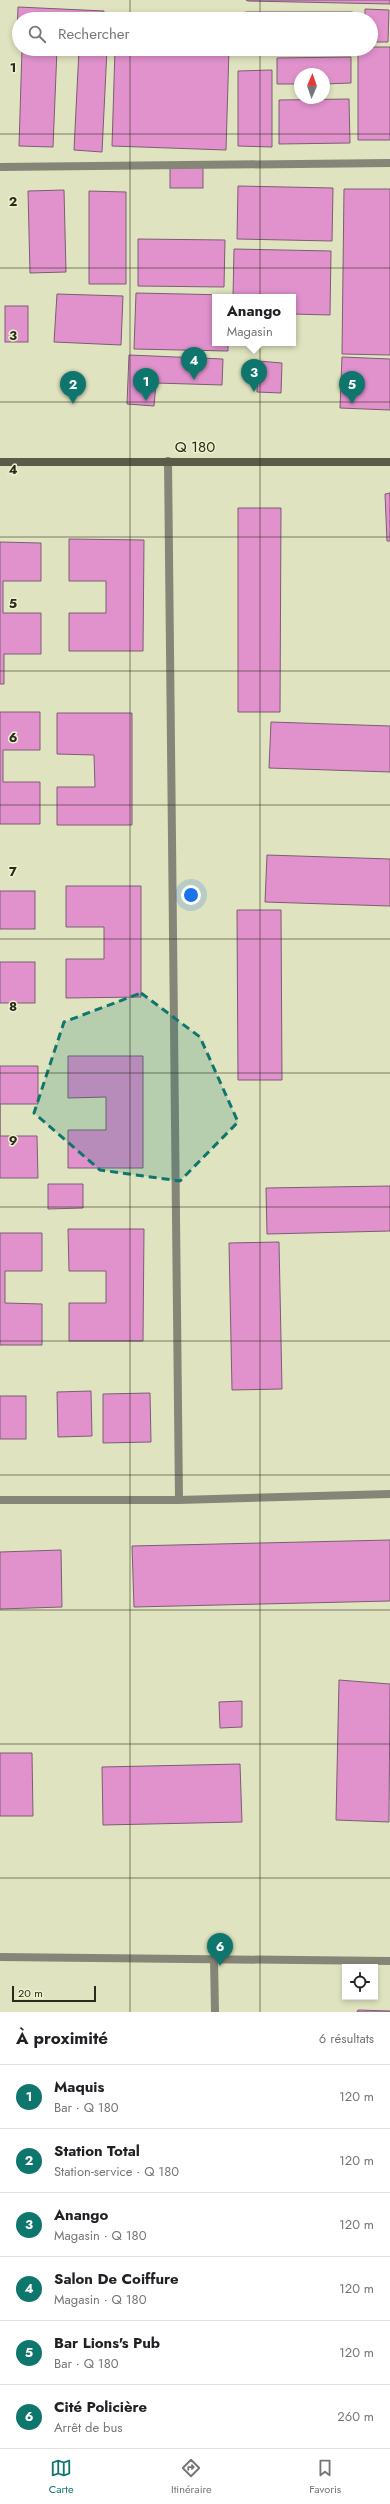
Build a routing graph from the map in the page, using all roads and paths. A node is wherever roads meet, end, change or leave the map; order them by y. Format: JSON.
{"nodes":[{"id":1,"x":390,"y":163,"type":"edge"},
{"id":2,"x":0,"y":166,"type":"edge"},
{"id":3,"x":168,"y":461,"type":"junction"},
{"id":4,"x":0,"y":462,"type":"edge"},
{"id":5,"x":390,"y":462,"type":"edge"},
{"id":6,"x":390,"y":1494,"type":"edge"},
{"id":7,"x":0,"y":1500,"type":"edge"},
{"id":8,"x":179,"y":1500,"type":"junction"},
{"id":9,"x":0,"y":1958,"type":"edge"},
{"id":10,"x":214,"y":1958,"type":"junction"},
{"id":11,"x":390,"y":1961,"type":"edge"},
{"id":12,"x":215,"y":2012,"type":"edge"}],
"edges":[{"from":1,"to":2,"type":"street"},
{"from":3,"to":4,"type":"street","name":"Q 180"},
{"from":3,"to":5,"type":"street","name":"Q 180"},
{"from":3,"to":8,"type":"street"},
{"from":6,"to":8,"type":"street"},
{"from":7,"to":8,"type":"street"},
{"from":9,"to":10,"type":"street"},
{"from":10,"to":11,"type":"street"},
{"from":10,"to":12,"type":"street"}]}
